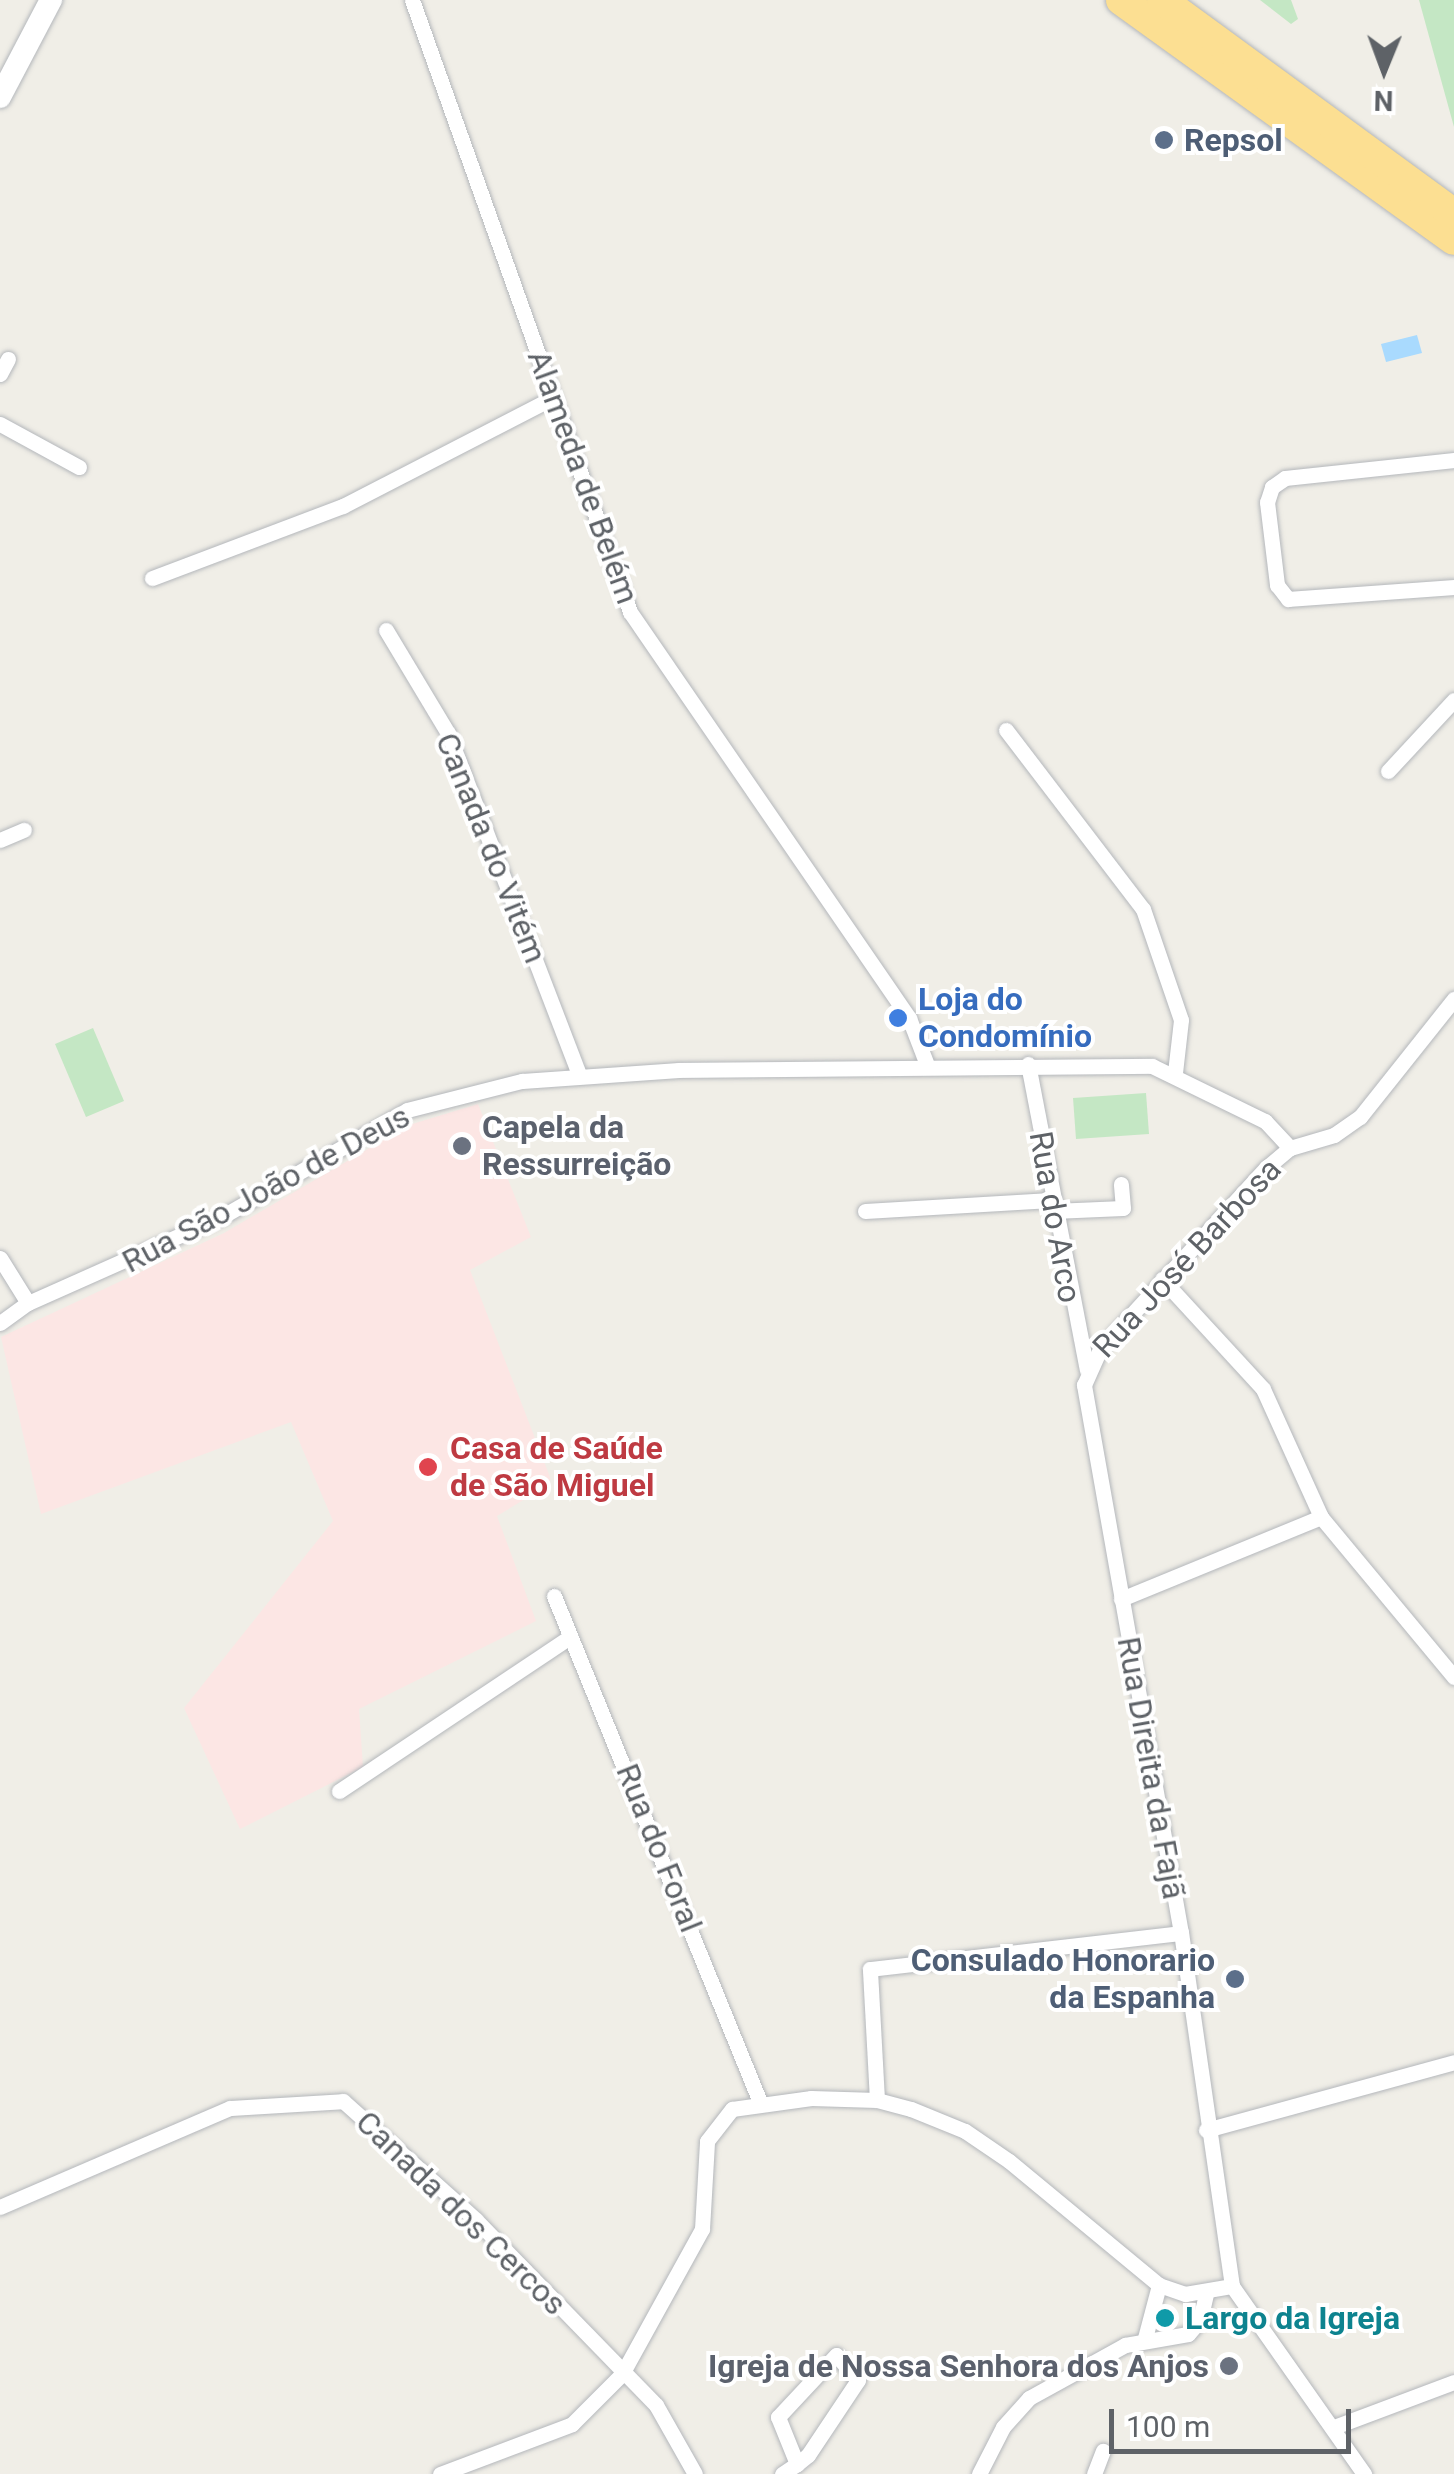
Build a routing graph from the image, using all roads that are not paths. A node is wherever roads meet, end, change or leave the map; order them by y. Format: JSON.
{"nodes":[{"id":1,"x":51,"y":0,"type":"edge"},
{"id":2,"x":412,"y":0,"type":"edge"},
{"id":3,"x":1121,"y":0,"type":"edge"},
{"id":4,"x":1162,"y":0,"type":"edge"},
{"id":5,"x":0,"y":97,"type":"edge"},
{"id":6,"x":1454,"y":214,"type":"edge"},
{"id":7,"x":1454,"y":240,"type":"edge"},
{"id":8,"x":554,"y":397,"type":"junction"},
{"id":9,"x":0,"y":424,"type":"edge"},
{"id":10,"x":1454,"y":460,"type":"edge"},
{"id":11,"x":79,"y":467,"type":"dead end"},
{"id":12,"x":152,"y":578,"type":"dead end"},
{"id":13,"x":1454,"y":587,"type":"edge"},
{"id":14,"x":386,"y":630,"type":"dead end"},
{"id":15,"x":1454,"y":700,"type":"edge"},
{"id":16,"x":1006,"y":730,"type":"dead end"},
{"id":17,"x":1388,"y":771,"type":"dead end"},
{"id":18,"x":24,"y":830,"type":"dead end"},
{"id":19,"x":0,"y":840,"type":"edge"},
{"id":20,"x":1454,"y":999,"type":"edge"},
{"id":21,"x":1028,"y":1064,"type":"junction"},
{"id":22,"x":927,"y":1066,"type":"junction"},
{"id":23,"x":1175,"y":1073,"type":"junction"},
{"id":24,"x":579,"y":1075,"type":"junction"},
{"id":25,"x":1290,"y":1148,"type":"junction"},
{"id":26,"x":1121,"y":1184,"type":"dead end"},
{"id":27,"x":1052,"y":1206,"type":"junction"},
{"id":28,"x":865,"y":1211,"type":"dead end"},
{"id":29,"x":0,"y":1258,"type":"edge"},
{"id":30,"x":1162,"y":1280,"type":"junction"},
{"id":31,"x":28,"y":1304,"type":"junction"},
{"id":32,"x":0,"y":1323,"type":"edge"},
{"id":33,"x":1087,"y":1369,"type":"junction"},
{"id":34,"x":1320,"y":1517,"type":"junction"},
{"id":35,"x":554,"y":1596,"type":"dead end"},
{"id":36,"x":1121,"y":1600,"type":"junction"},
{"id":37,"x":570,"y":1638,"type":"junction"},
{"id":38,"x":1454,"y":1676,"type":"edge"},
{"id":39,"x":339,"y":1791,"type":"dead end"},
{"id":40,"x":1181,"y":1933,"type":"junction"},
{"id":41,"x":1454,"y":2062,"type":"edge"},
{"id":42,"x":877,"y":2100,"type":"junction"},
{"id":43,"x":760,"y":2102,"type":"junction"},
{"id":44,"x":1206,"y":2130,"type":"junction"},
{"id":45,"x":0,"y":2207,"type":"edge"},
{"id":46,"x":1159,"y":2284,"type":"junction"},
{"id":47,"x":1232,"y":2286,"type":"junction"},
{"id":48,"x":1206,"y":2294,"type":"junction"},
{"id":49,"x":1145,"y":2338,"type":"junction"},
{"id":50,"x":622,"y":2374,"type":"junction"},
{"id":51,"x":1454,"y":2382,"type":"edge"},
{"id":52,"x":1334,"y":2427,"type":"junction"},
{"id":53,"x":1103,"y":2451,"type":"dead end"},
{"id":54,"x":797,"y":2464,"type":"junction"},
{"id":55,"x":487,"y":2466,"type":"edge"},
{"id":56,"x":440,"y":2474,"type":"edge"},
{"id":57,"x":696,"y":2474,"type":"edge"},
{"id":58,"x":782,"y":2474,"type":"edge"},
{"id":59,"x":978,"y":2474,"type":"edge"},
{"id":60,"x":1094,"y":2474,"type":"edge"},
{"id":61,"x":1364,"y":2474,"type":"edge"}],
"edges":[{"from":1,"to":5,"type":"main road"},
{"from":2,"to":8,"type":"street","name":"Alameda de Belém"},
{"from":3,"to":7,"type":"highway"},
{"from":4,"to":6,"type":"highway"},
{"from":8,"to":12,"type":"street"},
{"from":8,"to":22,"type":"street","name":"Alameda de Belém"},
{"from":9,"to":11,"type":"street"},
{"from":10,"to":13,"type":"street"},
{"from":14,"to":24,"type":"street","name":"Canada do Vitém"},
{"from":15,"to":17,"type":"street"},
{"from":16,"to":23,"type":"street"},
{"from":18,"to":19,"type":"street"},
{"from":20,"to":25,"type":"street"},
{"from":21,"to":22,"type":"street","name":"Rua São João de Deus"},
{"from":21,"to":23,"type":"street","name":"Rua São João de Deus"},
{"from":21,"to":27,"type":"street","name":"Rua do Arco"},
{"from":22,"to":24,"type":"street","name":"Rua São João de Deus"},
{"from":23,"to":25,"type":"street","name":"Rua São João de Deus"},
{"from":24,"to":31,"type":"street","name":"Rua São João de Deus"},
{"from":25,"to":30,"type":"street","name":"Rua José Barbosa"},
{"from":26,"to":27,"type":"street"},
{"from":27,"to":28,"type":"street"},
{"from":27,"to":33,"type":"street","name":"Rua do Arco"},
{"from":29,"to":31,"type":"street"},
{"from":30,"to":33,"type":"street","name":"Rua José Barbosa"},
{"from":30,"to":34,"type":"street"},
{"from":31,"to":32,"type":"street","name":"Rua São João de Deus"},
{"from":33,"to":36,"type":"street","name":"Rua Direita da Fajã"},
{"from":34,"to":36,"type":"street"},
{"from":34,"to":38,"type":"street"},
{"from":35,"to":37,"type":"street","name":"Rua do Foral"},
{"from":36,"to":40,"type":"street","name":"Rua Direita da Fajã"},
{"from":37,"to":39,"type":"street"},
{"from":37,"to":43,"type":"street","name":"Rua do Foral"},
{"from":40,"to":42,"type":"street"},
{"from":40,"to":44,"type":"street","name":"Rua Direita da Fajã"},
{"from":41,"to":44,"type":"street"},
{"from":42,"to":43,"type":"street"},
{"from":42,"to":46,"type":"street"},
{"from":43,"to":50,"type":"street"},
{"from":44,"to":47,"type":"street","name":"Rua Direita da Fajã"},
{"from":45,"to":50,"type":"street","name":"Canada dos Cercos"},
{"from":46,"to":48,"type":"street"},
{"from":46,"to":49,"type":"street"},
{"from":47,"to":48,"type":"street"},
{"from":47,"to":52,"type":"street"},
{"from":48,"to":49,"type":"street"},
{"from":49,"to":59,"type":"street"},
{"from":50,"to":55,"type":"street"},
{"from":50,"to":57,"type":"street","name":"Canada dos Cercos"},
{"from":51,"to":52,"type":"street"},
{"from":52,"to":61,"type":"street"},
{"from":53,"to":60,"type":"street"},
{"from":54,"to":54,"type":"street"},
{"from":54,"to":58,"type":"street"},
{"from":55,"to":56,"type":"street"}]}
